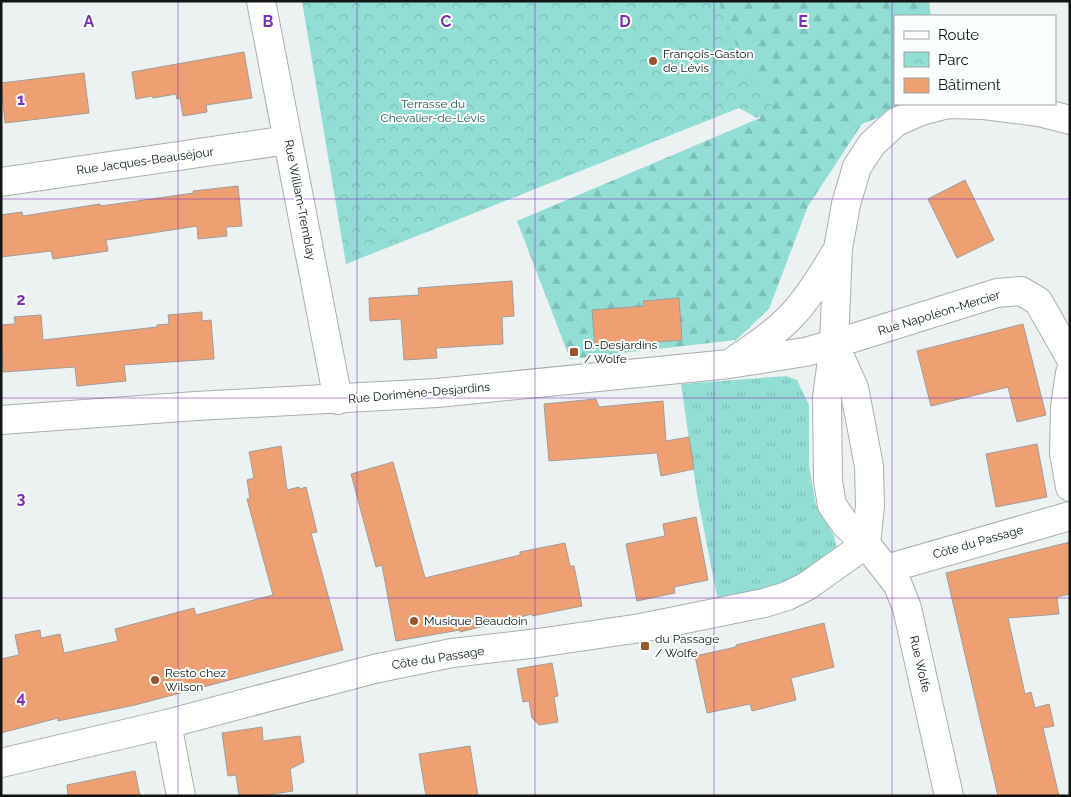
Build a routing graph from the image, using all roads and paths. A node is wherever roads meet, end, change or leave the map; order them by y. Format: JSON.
{"nodes":[{"id":1,"x":261,"y":1,"type":"edge"},
{"id":2,"x":944,"y":105,"type":"edge"},
{"id":3,"x":984,"y":105,"type":"edge"},
{"id":4,"x":1070,"y":120,"type":"edge"},
{"id":5,"x":288,"y":140,"type":"junction"},
{"id":6,"x":1,"y":182,"type":"edge"},
{"id":7,"x":838,"y":249,"type":"junction"},
{"id":8,"x":834,"y":344,"type":"junction"},
{"id":9,"x":1070,"y":357,"type":"edge"},
{"id":10,"x":729,"y":364,"type":"junction"},
{"id":11,"x":1070,"y":373,"type":"edge"},
{"id":12,"x":338,"y":400,"type":"junction"},
{"id":13,"x":1,"y":420,"type":"edge"},
{"id":14,"x":1070,"y":487,"type":"edge"},
{"id":15,"x":1070,"y":516,"type":"edge"},
{"id":16,"x":866,"y":544,"type":"junction"},
{"id":17,"x":886,"y":569,"type":"junction"},
{"id":18,"x":167,"y":724,"type":"junction"},
{"id":19,"x":1,"y":763,"type":"edge"},
{"id":20,"x":181,"y":796,"type":"edge"},
{"id":21,"x":949,"y":796,"type":"edge"}],
"edges":[{"from":1,"to":5,"type":"main road","name":"Rue William-Tremblay"},
{"from":2,"to":7,"type":"main road"},
{"from":3,"to":4,"type":"main road"},
{"from":5,"to":6,"type":"main road","name":"Rue Jacques-Beauséjour"},
{"from":5,"to":12,"type":"main road","name":"Rue William-Tremblay"},
{"from":7,"to":8,"type":"main road","name":"Rue Wolfe"},
{"from":7,"to":10,"type":"main road"},
{"from":8,"to":9,"type":"main road","name":"Rue Napoléon-Mercier"},
{"from":8,"to":10,"type":"main road","name":"Rue Dorimène-Desjardins"},
{"from":8,"to":16,"type":"main road"},
{"from":8,"to":16,"type":"main road","name":"Rue Wolfe"},
{"from":10,"to":12,"type":"main road","name":"Rue Dorimène-Desjardins"},
{"from":11,"to":14,"type":"main road"},
{"from":12,"to":13,"type":"main road","name":"Rue Dorimène-Desjardins"},
{"from":15,"to":17,"type":"main road","name":"Côte du Passage"},
{"from":16,"to":17,"type":"main road","name":"Rue Wolfe"},
{"from":16,"to":18,"type":"main road","name":"Côte du Passage"},
{"from":17,"to":21,"type":"main road","name":"Rue Wolfe"},
{"from":18,"to":19,"type":"main road","name":"Côte du Passage"},
{"from":18,"to":20,"type":"main road"}]}
